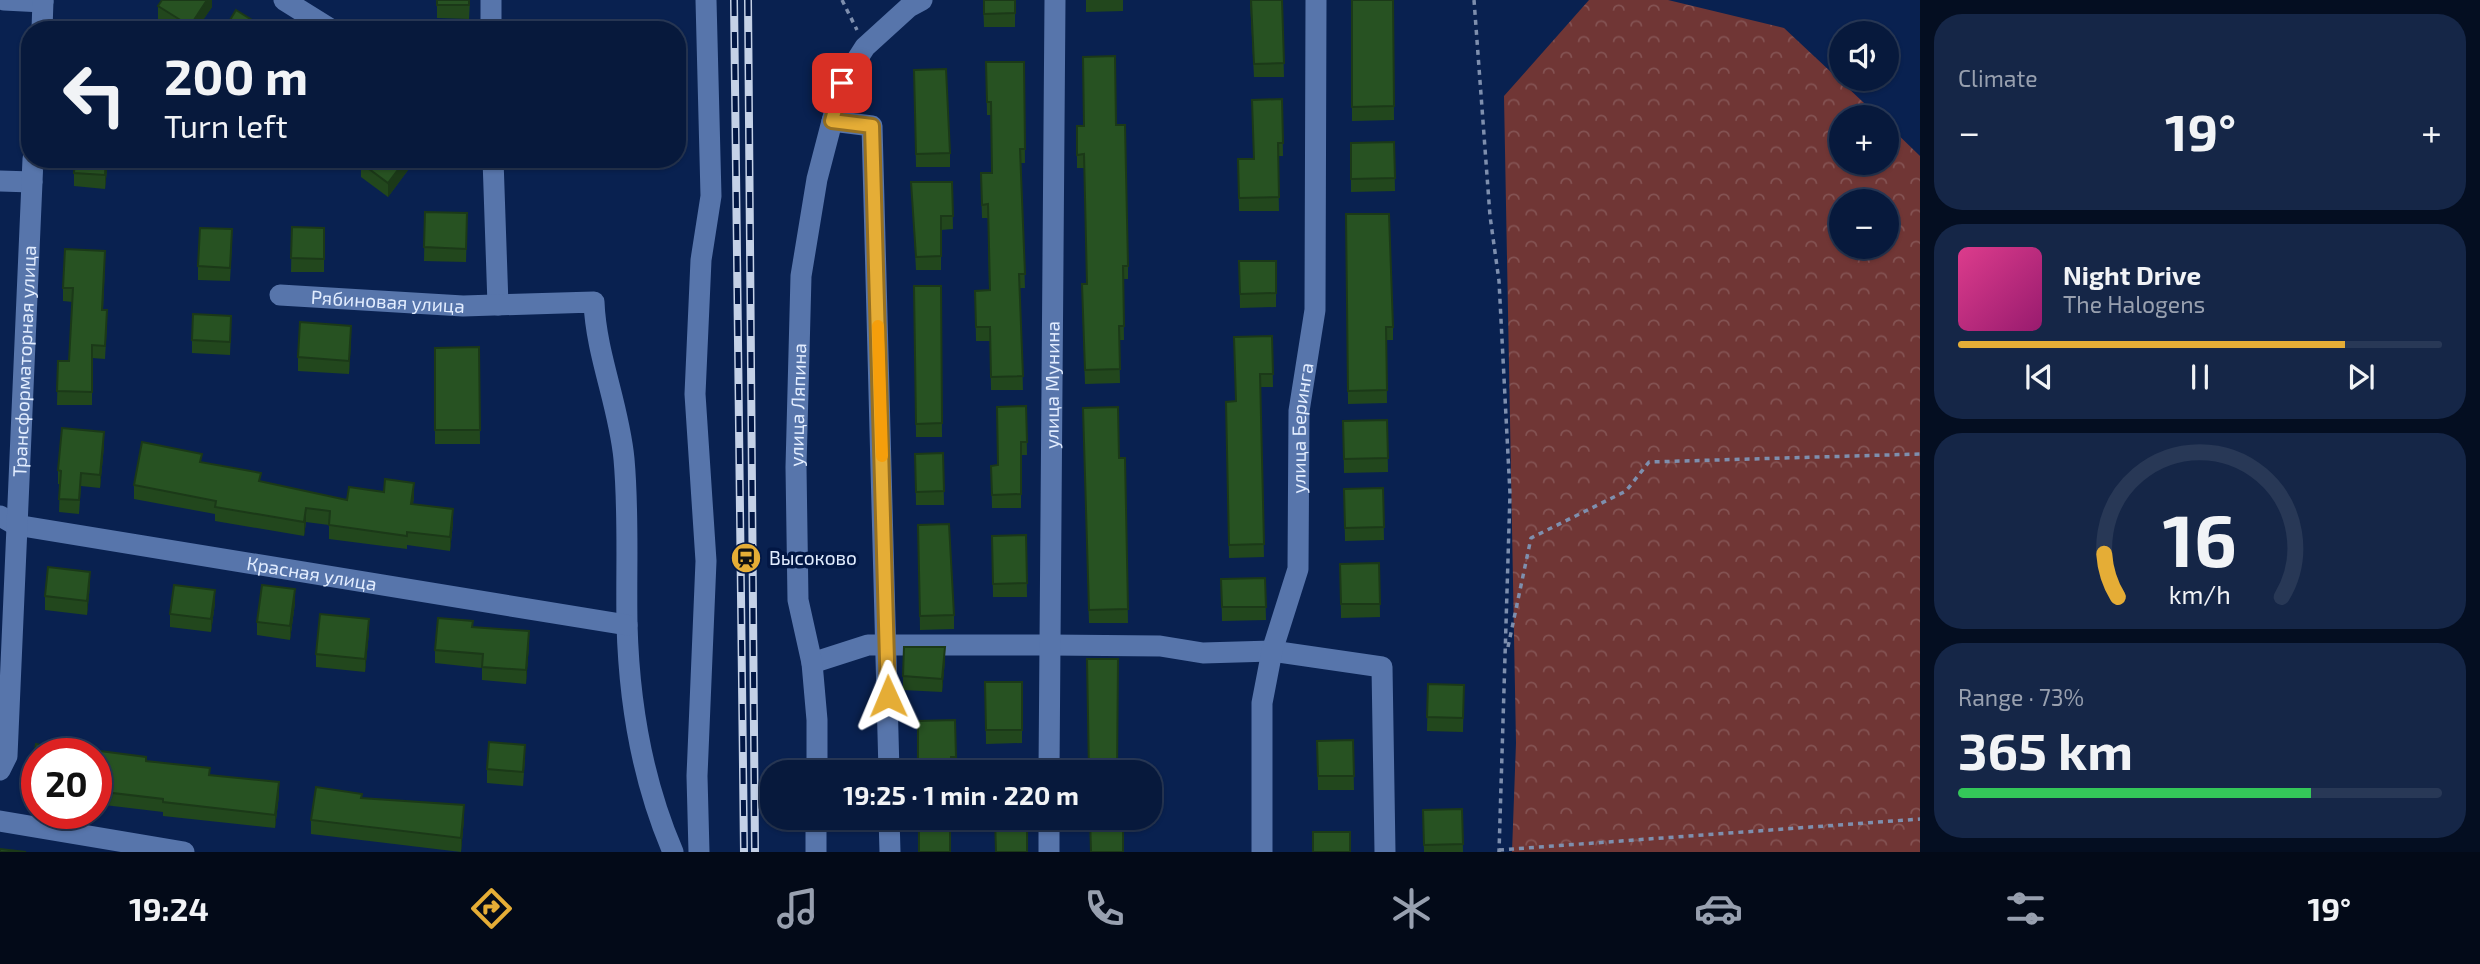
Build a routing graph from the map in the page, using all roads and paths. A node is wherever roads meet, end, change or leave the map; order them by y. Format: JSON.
{"nodes":[{"id":1,"x":4,"y":0,"type":"edge"},
{"id":2,"x":284,"y":0,"type":"edge"},
{"id":3,"x":491,"y":0,"type":"edge"},
{"id":4,"x":706,"y":0,"type":"edge"},
{"id":5,"x":842,"y":0,"type":"edge"},
{"id":6,"x":922,"y":0,"type":"edge"},
{"id":7,"x":1055,"y":0,"type":"edge"},
{"id":8,"x":1316,"y":0,"type":"edge"},
{"id":9,"x":1474,"y":0,"type":"edge"},
{"id":10,"x":43,"y":1,"type":"edge"},
{"id":11,"x":42,"y":21,"type":"edge"},
{"id":12,"x":318,"y":21,"type":"edge"},
{"id":13,"x":491,"y":21,"type":"edge"},
{"id":14,"x":865,"y":47,"type":"junction"},
{"id":15,"x":832,"y":121,"type":"junction"},
{"id":16,"x":33,"y":168,"type":"edge"},
{"id":17,"x":493,"y":168,"type":"edge"},
{"id":18,"x":0,"y":181,"type":"edge"},
{"id":19,"x":32,"y":183,"type":"junction"},
{"id":20,"x":280,"y":295,"type":"dead end"},
{"id":21,"x":498,"y":305,"type":"junction"},
{"id":22,"x":1920,"y":454,"type":"edge"},
{"id":23,"x":8,"y":520,"type":"edge"},
{"id":24,"x":627,"y":625,"type":"junction"},
{"id":25,"x":887,"y":645,"type":"junction"},
{"id":26,"x":1050,"y":645,"type":"junction"},
{"id":27,"x":1272,"y":651,"type":"junction"},
{"id":28,"x":1506,"y":656,"type":"junction"},
{"id":29,"x":811,"y":663,"type":"junction"},
{"id":30,"x":817,"y":760,"type":"edge"},
{"id":31,"x":889,"y":760,"type":"edge"},
{"id":32,"x":1049,"y":760,"type":"edge"},
{"id":33,"x":0,"y":770,"type":"edge"},
{"id":34,"x":1920,"y":819,"type":"edge"},
{"id":35,"x":0,"y":821,"type":"edge"},
{"id":36,"x":816,"y":830,"type":"edge"},
{"id":37,"x":889,"y":830,"type":"edge"},
{"id":38,"x":1049,"y":830,"type":"edge"},
{"id":39,"x":1499,"y":851,"type":"edge"},
{"id":40,"x":184,"y":852,"type":"edge"},
{"id":41,"x":673,"y":852,"type":"edge"},
{"id":42,"x":699,"y":852,"type":"edge"},
{"id":43,"x":816,"y":852,"type":"edge"},
{"id":44,"x":890,"y":852,"type":"edge"},
{"id":45,"x":1049,"y":852,"type":"edge"},
{"id":46,"x":1262,"y":852,"type":"edge"},
{"id":47,"x":1385,"y":852,"type":"edge"}],
"edges":[{"from":1,"to":10,"type":"street"},
{"from":2,"to":12,"type":"street"},
{"from":3,"to":13,"type":"street"},
{"from":4,"to":42,"type":"street"},
{"from":5,"to":14,"type":"path"},
{"from":6,"to":14,"type":"street","name":"улица Ляпина"},
{"from":7,"to":26,"type":"street","name":"улица Мунина"},
{"from":8,"to":27,"type":"street","name":"улица Беринга"},
{"from":9,"to":28,"type":"path"},
{"from":10,"to":11,"type":"street"},
{"from":14,"to":15,"type":"street","name":"улица Ляпина"},
{"from":15,"to":25,"type":"street"},
{"from":15,"to":29,"type":"street","name":"улица Ляпина"},
{"from":16,"to":19,"type":"street","name":"Трансформаторная улица"},
{"from":17,"to":21,"type":"street"},
{"from":18,"to":19,"type":"street"},
{"from":19,"to":23,"type":"street","name":"Трансформаторная улица"},
{"from":20,"to":21,"type":"street","name":"Рябиновая улица"},
{"from":21,"to":24,"type":"street","name":"Рябиновая улица"},
{"from":22,"to":28,"type":"path"},
{"from":23,"to":24,"type":"street","name":"Красная улица"},
{"from":23,"to":33,"type":"street","name":"Трансформаторная улица"},
{"from":24,"to":41,"type":"street"},
{"from":25,"to":26,"type":"street"},
{"from":25,"to":29,"type":"street"},
{"from":25,"to":31,"type":"street"},
{"from":26,"to":27,"type":"street"},
{"from":26,"to":32,"type":"street","name":"улица Мунина"},
{"from":27,"to":46,"type":"street","name":"улица Беринга"},
{"from":27,"to":47,"type":"street"},
{"from":28,"to":39,"type":"path"},
{"from":29,"to":30,"type":"street","name":"улица Ляпина"},
{"from":34,"to":39,"type":"path"},
{"from":35,"to":40,"type":"street"},
{"from":36,"to":43,"type":"street"},
{"from":37,"to":44,"type":"street"},
{"from":38,"to":45,"type":"street"}]}
